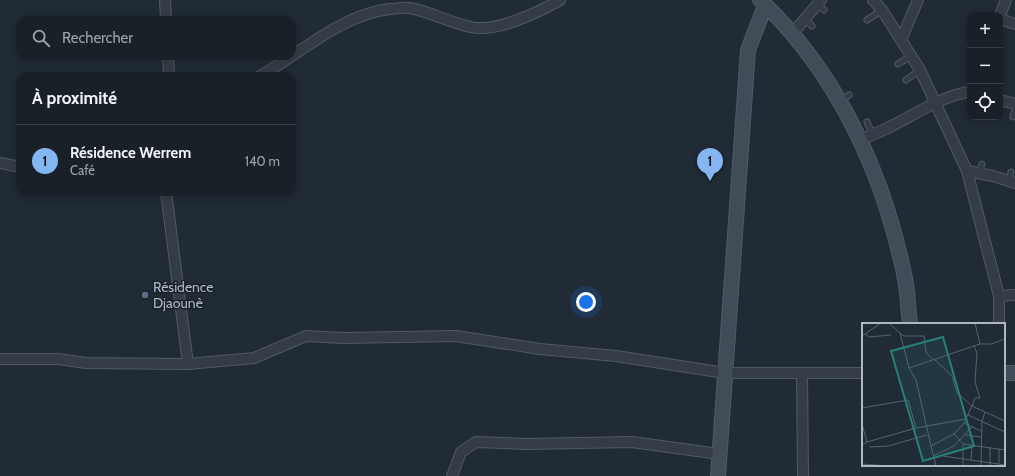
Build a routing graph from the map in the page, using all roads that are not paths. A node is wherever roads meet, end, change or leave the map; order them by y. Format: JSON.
{"nodes":[{"id":1,"x":166,"y":0,"type":"edge"},
{"id":2,"x":560,"y":0,"type":"edge"},
{"id":3,"x":873,"y":0,"type":"edge"},
{"id":4,"x":918,"y":0,"type":"edge"},
{"id":5,"x":1006,"y":0,"type":"edge"},
{"id":6,"x":762,"y":3,"type":"edge"},
{"id":7,"x":821,"y":5,"type":"edge"},
{"id":8,"x":882,"y":10,"type":"junction"},
{"id":9,"x":1001,"y":12,"type":"edge"},
{"id":10,"x":166,"y":16,"type":"edge"},
{"id":11,"x":805,"y":19,"type":"junction"},
{"id":12,"x":867,"y":20,"type":"dead end"},
{"id":13,"x":1003,"y":20,"type":"edge"},
{"id":14,"x":1015,"y":24,"type":"edge"},
{"id":15,"x":812,"y":26,"type":"dead end"},
{"id":16,"x":792,"y":34,"type":"junction"},
{"id":17,"x":901,"y":40,"type":"junction"},
{"id":18,"x":296,"y":53,"type":"edge"},
{"id":19,"x":911,"y":56,"type":"junction"},
{"id":20,"x":168,"y":60,"type":"edge"},
{"id":21,"x":285,"y":60,"type":"edge"},
{"id":22,"x":898,"y":64,"type":"dead end"},
{"id":23,"x":920,"y":70,"type":"junction"},
{"id":24,"x":169,"y":72,"type":"edge"},
{"id":25,"x":266,"y":72,"type":"edge"},
{"id":26,"x":906,"y":80,"type":"dead end"},
{"id":27,"x":967,"y":92,"type":"edge"},
{"id":28,"x":1003,"y":101,"type":"edge"},
{"id":29,"x":936,"y":103,"type":"junction"},
{"id":30,"x":1015,"y":104,"type":"edge"},
{"id":31,"x":1015,"y":110,"type":"edge"},
{"id":32,"x":1013,"y":117,"type":"dead end"},
{"id":33,"x":868,"y":122,"type":"dead end"},
{"id":34,"x":866,"y":137,"type":"junction"},
{"id":35,"x":0,"y":163,"type":"edge"},
{"id":36,"x":16,"y":166,"type":"edge"},
{"id":37,"x":967,"y":172,"type":"junction"},
{"id":38,"x":1012,"y":179,"type":"edge"},
{"id":39,"x":167,"y":196,"type":"edge"},
{"id":40,"x":1015,"y":295,"type":"edge"},
{"id":41,"x":999,"y":296,"type":"junction"},
{"id":42,"x":910,"y":323,"type":"edge"},
{"id":43,"x":999,"y":323,"type":"edge"},
{"id":44,"x":0,"y":359,"type":"edge"},
{"id":45,"x":188,"y":364,"type":"junction"},
{"id":46,"x":724,"y":373,"type":"junction"},
{"id":47,"x":802,"y":373,"type":"junction"},
{"id":48,"x":862,"y":373,"type":"edge"},
{"id":49,"x":719,"y":454,"type":"junction"},
{"id":50,"x":452,"y":476,"type":"edge"},
{"id":51,"x":718,"y":476,"type":"edge"},
{"id":52,"x":803,"y":476,"type":"edge"}],
"edges":[{"from":1,"to":10,"type":"street"},
{"from":2,"to":18,"type":"street"},
{"from":3,"to":8,"type":"street"},
{"from":4,"to":17,"type":"street"},
{"from":5,"to":9,"type":"street"},
{"from":6,"to":16,"type":"street"},
{"from":6,"to":46,"type":"street"},
{"from":7,"to":11,"type":"street"},
{"from":8,"to":12,"type":"lane"},
{"from":8,"to":17,"type":"street"},
{"from":11,"to":15,"type":"lane"},
{"from":11,"to":16,"type":"street"},
{"from":13,"to":14,"type":"street"},
{"from":16,"to":34,"type":"street"},
{"from":17,"to":19,"type":"street"},
{"from":19,"to":22,"type":"lane"},
{"from":19,"to":23,"type":"street"},
{"from":20,"to":24,"type":"street"},
{"from":21,"to":25,"type":"street"},
{"from":23,"to":26,"type":"lane"},
{"from":23,"to":29,"type":"street"},
{"from":27,"to":29,"type":"street"},
{"from":28,"to":30,"type":"street"},
{"from":29,"to":34,"type":"street"},
{"from":29,"to":37,"type":"street"},
{"from":31,"to":32,"type":"lane"},
{"from":33,"to":34,"type":"lane"},
{"from":34,"to":42,"type":"street"},
{"from":35,"to":36,"type":"street"},
{"from":37,"to":38,"type":"street"},
{"from":37,"to":41,"type":"street"},
{"from":39,"to":45,"type":"street"},
{"from":40,"to":41,"type":"street"},
{"from":41,"to":43,"type":"street"},
{"from":44,"to":45,"type":"street"},
{"from":45,"to":46,"type":"street"},
{"from":46,"to":47,"type":"street"},
{"from":46,"to":49,"type":"street"},
{"from":47,"to":48,"type":"street"},
{"from":47,"to":52,"type":"street"},
{"from":49,"to":50,"type":"street"},
{"from":49,"to":51,"type":"street"}]}
